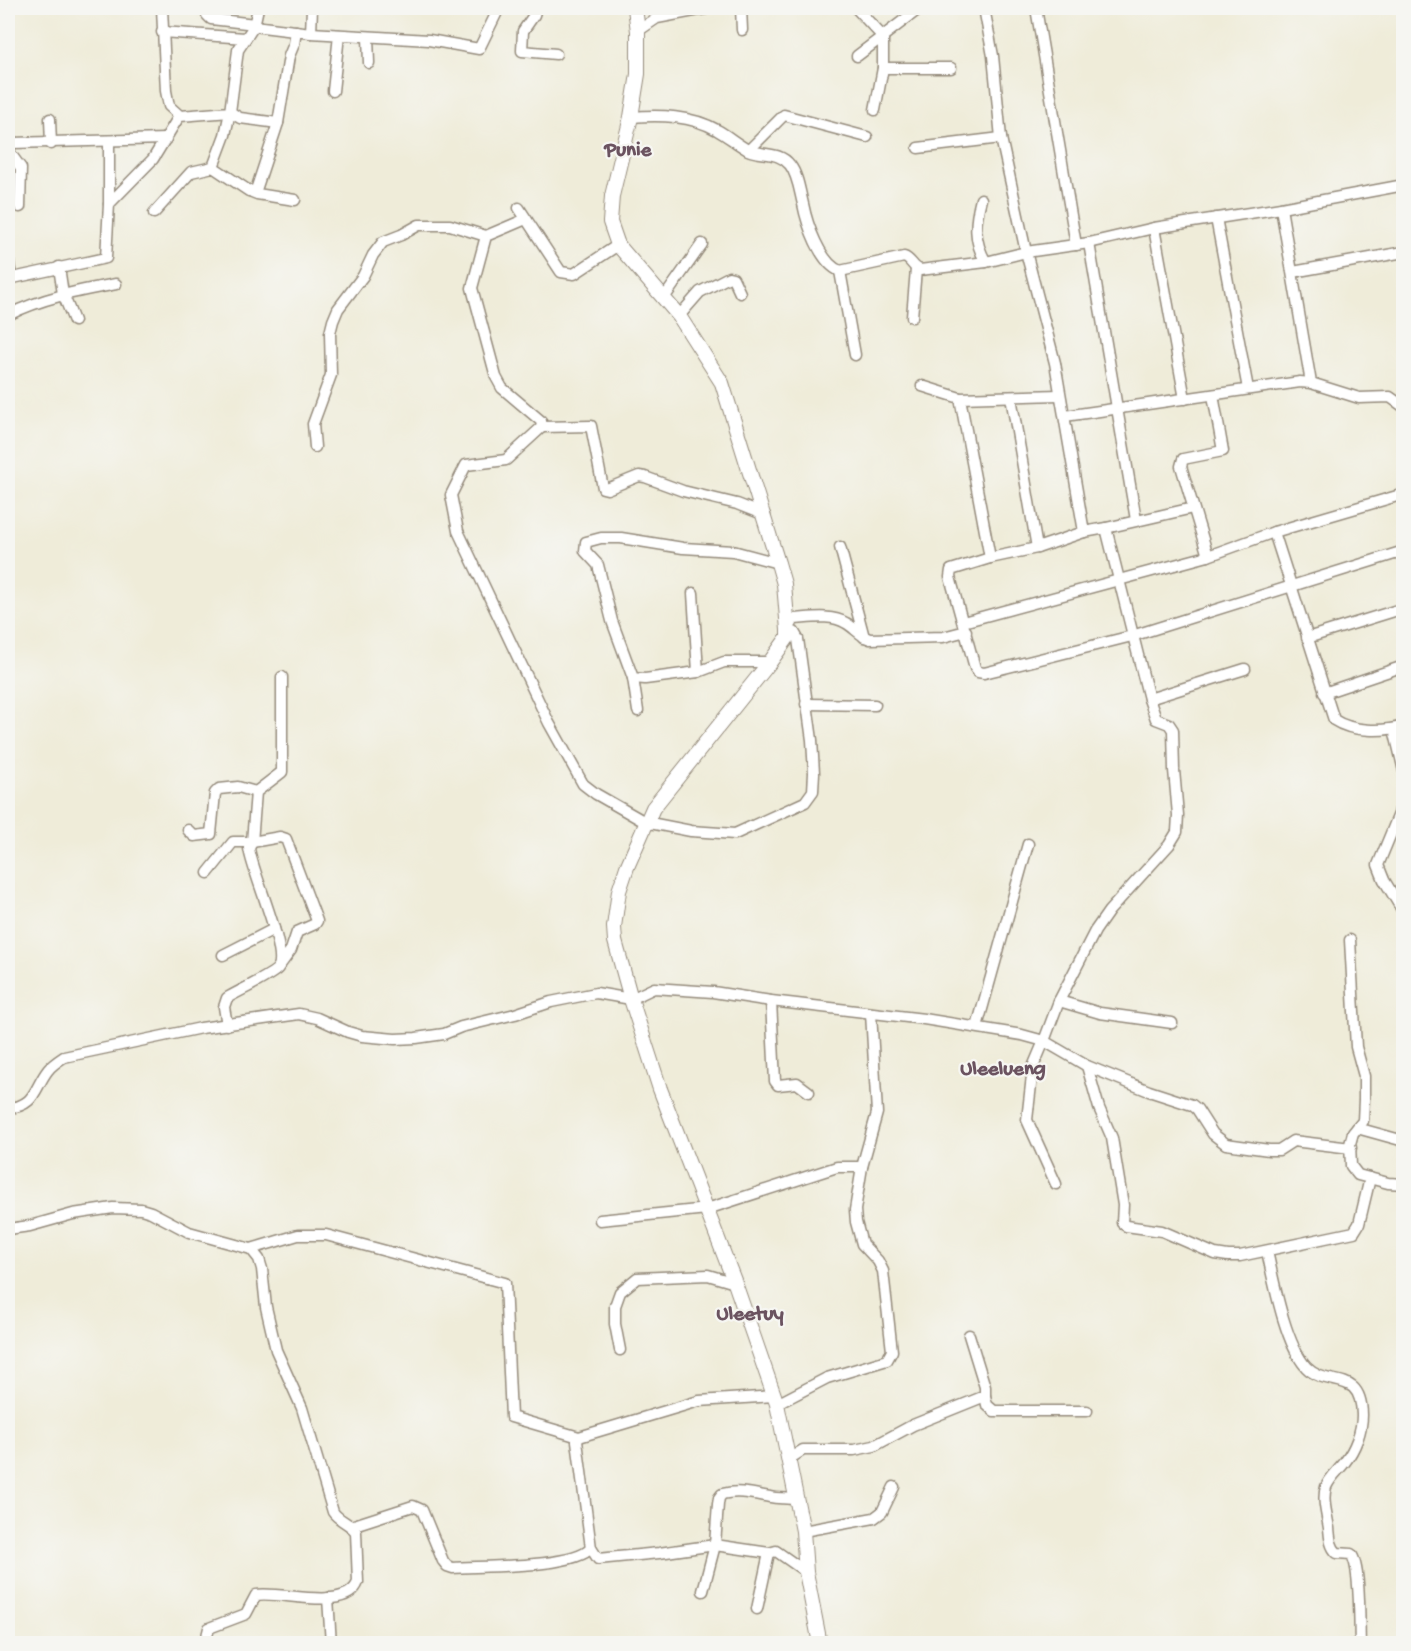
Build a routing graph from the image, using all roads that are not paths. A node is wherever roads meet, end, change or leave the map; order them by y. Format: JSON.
{"nodes":[{"id":1,"x":208,"y":8,"type":"edge"},
{"id":2,"x":258,"y":8,"type":"edge"},
{"id":3,"x":312,"y":8,"type":"edge"},
{"id":4,"x":499,"y":8,"type":"edge"},
{"id":5,"x":536,"y":8,"type":"edge"},
{"id":6,"x":635,"y":8,"type":"edge"},
{"id":7,"x":710,"y":8,"type":"edge"},
{"id":8,"x":741,"y":8,"type":"edge"},
{"id":9,"x":856,"y":8,"type":"edge"},
{"id":10,"x":920,"y":8,"type":"edge"},
{"id":11,"x":984,"y":8,"type":"edge"},
{"id":12,"x":1036,"y":8,"type":"edge"},
{"id":13,"x":162,"y":22,"type":"edge"},
{"id":14,"x":251,"y":30,"type":"junction"},
{"id":15,"x":742,"y":30,"type":"dead end"},
{"id":16,"x":638,"y":31,"type":"junction"},
{"id":17,"x":311,"y":33,"type":"junction"},
{"id":18,"x":295,"y":36,"type":"junction"},
{"id":19,"x":339,"y":36,"type":"junction"},
{"id":20,"x":883,"y":37,"type":"junction"},
{"id":21,"x":368,"y":42,"type":"junction"},
{"id":22,"x":556,"y":54,"type":"dead end"},
{"id":23,"x":857,"y":56,"type":"dead end"},
{"id":24,"x":369,"y":63,"type":"dead end"},
{"id":25,"x":883,"y":68,"type":"junction"},
{"id":26,"x":951,"y":68,"type":"dead end"},
{"id":27,"x":333,"y":91,"type":"dead end"},
{"id":28,"x":875,"y":110,"type":"dead end"},
{"id":29,"x":230,"y":112,"type":"junction"},
{"id":30,"x":180,"y":116,"type":"junction"},
{"id":31,"x":631,"y":117,"type":"junction"},
{"id":32,"x":50,"y":118,"type":"dead end"},
{"id":33,"x":278,"y":123,"type":"junction"},
{"id":34,"x":867,"y":137,"type":"dead end"},
{"id":35,"x":1001,"y":138,"type":"junction"},
{"id":36,"x":166,"y":140,"type":"junction"},
{"id":37,"x":109,"y":141,"type":"junction"},
{"id":38,"x":51,"y":144,"type":"junction"},
{"id":39,"x":918,"y":148,"type":"dead end"},
{"id":40,"x":748,"y":149,"type":"junction"},
{"id":41,"x":213,"y":167,"type":"junction"},
{"id":42,"x":1404,"y":185,"type":"edge"},
{"id":43,"x":252,"y":192,"type":"junction"},
{"id":44,"x":981,"y":199,"type":"dead end"},
{"id":45,"x":295,"y":200,"type":"dead end"},
{"id":46,"x":109,"y":204,"type":"junction"},
{"id":47,"x":20,"y":207,"type":"dead end"},
{"id":48,"x":519,"y":208,"type":"dead end"},
{"id":49,"x":1281,"y":208,"type":"junction"},
{"id":50,"x":154,"y":213,"type":"dead end"},
{"id":51,"x":1216,"y":218,"type":"junction"},
{"id":52,"x":526,"y":219,"type":"junction"},
{"id":53,"x":1154,"y":228,"type":"junction"},
{"id":54,"x":486,"y":236,"type":"junction"},
{"id":55,"x":1089,"y":243,"type":"junction"},
{"id":56,"x":702,"y":244,"type":"dead end"},
{"id":57,"x":618,"y":245,"type":"junction"},
{"id":58,"x":1076,"y":245,"type":"junction"},
{"id":59,"x":1026,"y":252,"type":"junction"},
{"id":60,"x":1404,"y":252,"type":"edge"},
{"id":61,"x":8,"y":257,"type":"edge"},
{"id":62,"x":986,"y":262,"type":"junction"},
{"id":63,"x":59,"y":267,"type":"junction"},
{"id":64,"x":916,"y":269,"type":"junction"},
{"id":65,"x":840,"y":271,"type":"junction"},
{"id":66,"x":1293,"y":272,"type":"junction"},
{"id":67,"x":116,"y":284,"type":"dead end"},
{"id":68,"x":740,"y":293,"type":"dead end"},
{"id":69,"x":63,"y":294,"type":"junction"},
{"id":70,"x":664,"y":298,"type":"junction"},
{"id":71,"x":8,"y":315,"type":"edge"},
{"id":72,"x":679,"y":316,"type":"junction"},
{"id":73,"x":912,"y":317,"type":"dead end"},
{"id":74,"x":74,"y":321,"type":"dead end"},
{"id":75,"x":855,"y":355,"type":"dead end"},
{"id":76,"x":1311,"y":383,"type":"junction"},
{"id":77,"x":922,"y":386,"type":"dead end"},
{"id":78,"x":1248,"y":389,"type":"junction"},
{"id":79,"x":1059,"y":395,"type":"junction"},
{"id":80,"x":1212,"y":395,"type":"junction"},
{"id":81,"x":1011,"y":397,"type":"junction"},
{"id":82,"x":960,"y":398,"type":"junction"},
{"id":83,"x":1185,"y":399,"type":"junction"},
{"id":84,"x":1404,"y":407,"type":"edge"},
{"id":85,"x":1118,"y":409,"type":"junction"},
{"id":86,"x":1065,"y":416,"type":"junction"},
{"id":87,"x":542,"y":427,"type":"junction"},
{"id":88,"x":315,"y":447,"type":"dead end"},
{"id":89,"x":1404,"y":494,"type":"edge"},
{"id":90,"x":1193,"y":508,"type":"junction"},
{"id":91,"x":765,"y":515,"type":"junction"},
{"id":92,"x":1136,"y":520,"type":"junction"},
{"id":93,"x":1106,"y":528,"type":"junction"},
{"id":94,"x":1084,"y":532,"type":"junction"},
{"id":95,"x":1274,"y":532,"type":"junction"},
{"id":96,"x":840,"y":547,"type":"dead end"},
{"id":97,"x":1037,"y":548,"type":"junction"},
{"id":98,"x":1404,"y":551,"type":"edge"},
{"id":99,"x":1208,"y":556,"type":"junction"},
{"id":100,"x":990,"y":558,"type":"junction"},
{"id":101,"x":778,"y":563,"type":"junction"},
{"id":102,"x":1118,"y":581,"type":"junction"},
{"id":103,"x":1290,"y":586,"type":"junction"},
{"id":104,"x":693,"y":593,"type":"dead end"},
{"id":105,"x":1404,"y":608,"type":"edge"},
{"id":106,"x":964,"y":626,"type":"junction"},
{"id":107,"x":788,"y":633,"type":"junction"},
{"id":108,"x":1132,"y":636,"type":"junction"},
{"id":109,"x":864,"y":637,"type":"junction"},
{"id":110,"x":1307,"y":638,"type":"junction"},
{"id":111,"x":770,"y":662,"type":"junction"},
{"id":112,"x":1404,"y":666,"type":"edge"},
{"id":113,"x":1245,"y":669,"type":"dead end"},
{"id":114,"x":698,"y":672,"type":"junction"},
{"id":115,"x":282,"y":677,"type":"dead end"},
{"id":116,"x":633,"y":678,"type":"junction"},
{"id":117,"x":1324,"y":693,"type":"junction"},
{"id":118,"x":1149,"y":699,"type":"junction"},
{"id":119,"x":806,"y":704,"type":"junction"},
{"id":120,"x":875,"y":705,"type":"dead end"},
{"id":121,"x":638,"y":711,"type":"dead end"},
{"id":122,"x":1399,"y":727,"type":"edge"},
{"id":123,"x":1404,"y":771,"type":"edge"},
{"id":124,"x":256,"y":792,"type":"junction"},
{"id":125,"x":1404,"y":795,"type":"edge"},
{"id":126,"x":645,"y":822,"type":"junction"},
{"id":127,"x":188,"y":830,"type":"dead end"},
{"id":128,"x":252,"y":842,"type":"junction"},
{"id":129,"x":1028,"y":844,"type":"dead end"},
{"id":130,"x":208,"y":873,"type":"dead end"},
{"id":131,"x":1404,"y":913,"type":"edge"},
{"id":132,"x":274,"y":930,"type":"junction"},
{"id":133,"x":1350,"y":940,"type":"dead end"},
{"id":134,"x":223,"y":955,"type":"dead end"},
{"id":135,"x":280,"y":965,"type":"junction"},
{"id":136,"x":631,"y":999,"type":"junction"},
{"id":137,"x":771,"y":1001,"type":"junction"},
{"id":138,"x":1059,"y":1001,"type":"junction"},
{"id":139,"x":872,"y":1013,"type":"junction"},
{"id":140,"x":1172,"y":1023,"type":"dead end"},
{"id":141,"x":227,"y":1025,"type":"junction"},
{"id":142,"x":977,"y":1027,"type":"junction"},
{"id":143,"x":1044,"y":1041,"type":"junction"},
{"id":144,"x":1087,"y":1066,"type":"junction"},
{"id":145,"x":809,"y":1092,"type":"dead end"},
{"id":146,"x":8,"y":1108,"type":"edge"},
{"id":147,"x":1357,"y":1128,"type":"junction"},
{"id":148,"x":1404,"y":1141,"type":"edge"},
{"id":149,"x":1351,"y":1148,"type":"junction"},
{"id":150,"x":862,"y":1167,"type":"junction"},
{"id":151,"x":1370,"y":1178,"type":"junction"},
{"id":152,"x":1056,"y":1184,"type":"dead end"},
{"id":153,"x":1404,"y":1184,"type":"edge"},
{"id":154,"x":706,"y":1209,"type":"junction"},
{"id":155,"x":600,"y":1220,"type":"dead end"},
{"id":156,"x":8,"y":1229,"type":"edge"},
{"id":157,"x":267,"y":1245,"type":"junction"},
{"id":158,"x":251,"y":1249,"type":"junction"},
{"id":159,"x":1267,"y":1251,"type":"junction"},
{"id":160,"x":259,"y":1259,"type":"junction"},
{"id":161,"x":735,"y":1283,"type":"junction"},
{"id":162,"x":969,"y":1335,"type":"dead end"},
{"id":163,"x":620,"y":1350,"type":"dead end"},
{"id":164,"x":985,"y":1396,"type":"junction"},
{"id":165,"x":776,"y":1400,"type":"junction"},
{"id":166,"x":1087,"y":1411,"type":"dead end"},
{"id":167,"x":579,"y":1437,"type":"junction"},
{"id":168,"x":789,"y":1459,"type":"junction"},
{"id":169,"x":894,"y":1487,"type":"dead end"},
{"id":170,"x":798,"y":1500,"type":"junction"},
{"id":171,"x":351,"y":1526,"type":"junction"},
{"id":172,"x":803,"y":1531,"type":"junction"},
{"id":173,"x":715,"y":1545,"type":"junction"},
{"id":174,"x":591,"y":1548,"type":"junction"},
{"id":175,"x":769,"y":1553,"type":"junction"},
{"id":176,"x":806,"y":1572,"type":"junction"},
{"id":177,"x":703,"y":1591,"type":"dead end"},
{"id":178,"x":328,"y":1598,"type":"junction"},
{"id":179,"x":758,"y":1609,"type":"dead end"},
{"id":180,"x":205,"y":1644,"type":"edge"},
{"id":181,"x":331,"y":1644,"type":"edge"},
{"id":182,"x":820,"y":1644,"type":"edge"},
{"id":183,"x":1360,"y":1644,"type":"edge"}],
"edges":[{"from":1,"to":14,"type":"street"},
{"from":2,"to":14,"type":"street"},
{"from":3,"to":17,"type":"street"},
{"from":4,"to":21,"type":"street"},
{"from":5,"to":22,"type":"street"},
{"from":6,"to":16,"type":"street"},
{"from":7,"to":16,"type":"street"},
{"from":8,"to":15,"type":"street"},
{"from":9,"to":20,"type":"street"},
{"from":10,"to":20,"type":"street"},
{"from":11,"to":35,"type":"street"},
{"from":12,"to":58,"type":"street"},
{"from":13,"to":14,"type":"street"},
{"from":13,"to":30,"type":"street"},
{"from":14,"to":18,"type":"street"},
{"from":14,"to":29,"type":"street"},
{"from":16,"to":31,"type":"street"},
{"from":17,"to":18,"type":"street"},
{"from":17,"to":19,"type":"street"},
{"from":18,"to":33,"type":"street"},
{"from":19,"to":21,"type":"street"},
{"from":19,"to":27,"type":"street"},
{"from":20,"to":23,"type":"street"},
{"from":20,"to":25,"type":"street"},
{"from":21,"to":24,"type":"street"},
{"from":25,"to":26,"type":"street"},
{"from":25,"to":28,"type":"street"},
{"from":29,"to":30,"type":"street"},
{"from":29,"to":33,"type":"street"},
{"from":29,"to":41,"type":"street"},
{"from":30,"to":36,"type":"street"},
{"from":31,"to":40,"type":"street"},
{"from":31,"to":57,"type":"street"},
{"from":32,"to":38,"type":"street"},
{"from":33,"to":43,"type":"street"},
{"from":34,"to":40,"type":"street"},
{"from":35,"to":39,"type":"street"},
{"from":35,"to":59,"type":"street"},
{"from":36,"to":37,"type":"street"},
{"from":36,"to":46,"type":"street"},
{"from":37,"to":38,"type":"street"},
{"from":37,"to":46,"type":"street"},
{"from":38,"to":47,"type":"street"},
{"from":40,"to":65,"type":"street"},
{"from":41,"to":43,"type":"street"},
{"from":41,"to":50,"type":"street"},
{"from":42,"to":49,"type":"street"},
{"from":43,"to":45,"type":"street"},
{"from":44,"to":62,"type":"street"},
{"from":46,"to":63,"type":"street"},
{"from":48,"to":52,"type":"street"},
{"from":49,"to":51,"type":"street"},
{"from":49,"to":66,"type":"street"},
{"from":51,"to":53,"type":"street"},
{"from":51,"to":78,"type":"street"},
{"from":52,"to":54,"type":"street"},
{"from":52,"to":57,"type":"street"},
{"from":53,"to":55,"type":"street"},
{"from":53,"to":83,"type":"street"},
{"from":54,"to":87,"type":"street"},
{"from":54,"to":88,"type":"street"},
{"from":55,"to":58,"type":"street"},
{"from":55,"to":85,"type":"street"},
{"from":56,"to":70,"type":"street"},
{"from":57,"to":70,"type":"street"},
{"from":58,"to":59,"type":"street"},
{"from":59,"to":62,"type":"street"},
{"from":59,"to":79,"type":"street"},
{"from":60,"to":66,"type":"street"},
{"from":61,"to":63,"type":"street"},
{"from":62,"to":64,"type":"street"},
{"from":63,"to":69,"type":"street"},
{"from":64,"to":65,"type":"street"},
{"from":64,"to":73,"type":"street"},
{"from":65,"to":75,"type":"street"},
{"from":66,"to":76,"type":"street"},
{"from":67,"to":69,"type":"street"},
{"from":68,"to":72,"type":"street"},
{"from":69,"to":71,"type":"street"},
{"from":69,"to":74,"type":"street"},
{"from":70,"to":72,"type":"street"},
{"from":72,"to":91,"type":"street"},
{"from":76,"to":78,"type":"street"},
{"from":76,"to":84,"type":"street"},
{"from":77,"to":82,"type":"street"},
{"from":78,"to":80,"type":"street"},
{"from":79,"to":81,"type":"street"},
{"from":79,"to":86,"type":"street"},
{"from":80,"to":83,"type":"street"},
{"from":80,"to":90,"type":"street"},
{"from":81,"to":82,"type":"street"},
{"from":81,"to":97,"type":"street"},
{"from":82,"to":100,"type":"street"},
{"from":83,"to":85,"type":"street"},
{"from":85,"to":86,"type":"street"},
{"from":85,"to":92,"type":"street"},
{"from":86,"to":94,"type":"street"},
{"from":87,"to":91,"type":"street"},
{"from":87,"to":126,"type":"street"},
{"from":89,"to":95,"type":"street"},
{"from":90,"to":92,"type":"street"},
{"from":90,"to":99,"type":"street"},
{"from":91,"to":101,"type":"street"},
{"from":92,"to":93,"type":"street"},
{"from":93,"to":94,"type":"street"},
{"from":93,"to":102,"type":"street"},
{"from":94,"to":97,"type":"street"},
{"from":95,"to":99,"type":"street"},
{"from":95,"to":103,"type":"street"},
{"from":96,"to":109,"type":"street"},
{"from":97,"to":100,"type":"street"},
{"from":98,"to":103,"type":"street"},
{"from":99,"to":102,"type":"street"},
{"from":100,"to":106,"type":"street"},
{"from":101,"to":107,"type":"street"},
{"from":101,"to":116,"type":"street"},
{"from":102,"to":106,"type":"street"},
{"from":102,"to":108,"type":"street"},
{"from":103,"to":108,"type":"street"},
{"from":103,"to":110,"type":"street"},
{"from":104,"to":114,"type":"street"},
{"from":105,"to":110,"type":"street"},
{"from":106,"to":108,"type":"street"},
{"from":106,"to":109,"type":"street"},
{"from":107,"to":109,"type":"street"},
{"from":107,"to":111,"type":"street"},
{"from":107,"to":119,"type":"street"},
{"from":108,"to":118,"type":"street"},
{"from":110,"to":117,"type":"street"},
{"from":111,"to":114,"type":"street"},
{"from":111,"to":126,"type":"street"},
{"from":112,"to":117,"type":"street"},
{"from":113,"to":118,"type":"street"},
{"from":114,"to":116,"type":"street"},
{"from":115,"to":124,"type":"street"},
{"from":116,"to":121,"type":"street"},
{"from":117,"to":122,"type":"street"},
{"from":118,"to":138,"type":"street"},
{"from":119,"to":120,"type":"street"},
{"from":119,"to":126,"type":"street"},
{"from":122,"to":123,"type":"street"},
{"from":124,"to":127,"type":"street"},
{"from":124,"to":128,"type":"street"},
{"from":125,"to":131,"type":"street"},
{"from":126,"to":136,"type":"street"},
{"from":128,"to":130,"type":"street"},
{"from":128,"to":132,"type":"street"},
{"from":128,"to":135,"type":"street"},
{"from":129,"to":142,"type":"street"},
{"from":132,"to":134,"type":"street"},
{"from":132,"to":135,"type":"street"},
{"from":133,"to":147,"type":"street"},
{"from":135,"to":141,"type":"street"},
{"from":136,"to":137,"type":"street"},
{"from":136,"to":141,"type":"street"},
{"from":136,"to":154,"type":"street"},
{"from":137,"to":139,"type":"street"},
{"from":137,"to":145,"type":"street"},
{"from":138,"to":140,"type":"street"},
{"from":138,"to":143,"type":"street"},
{"from":139,"to":142,"type":"street"},
{"from":139,"to":150,"type":"street"},
{"from":141,"to":146,"type":"street"},
{"from":142,"to":143,"type":"street"},
{"from":143,"to":144,"type":"street"},
{"from":143,"to":152,"type":"street"},
{"from":144,"to":149,"type":"street"},
{"from":144,"to":159,"type":"street"},
{"from":147,"to":148,"type":"street"},
{"from":147,"to":149,"type":"street"},
{"from":149,"to":151,"type":"street"},
{"from":150,"to":154,"type":"street"},
{"from":150,"to":165,"type":"street"},
{"from":151,"to":153,"type":"street"},
{"from":151,"to":159,"type":"street"},
{"from":154,"to":155,"type":"street"},
{"from":154,"to":161,"type":"street"},
{"from":156,"to":158,"type":"street"},
{"from":157,"to":158,"type":"street"},
{"from":157,"to":160,"type":"street"},
{"from":157,"to":167,"type":"street"},
{"from":158,"to":160,"type":"street"},
{"from":159,"to":183,"type":"street"},
{"from":160,"to":171,"type":"street"},
{"from":161,"to":163,"type":"street"},
{"from":161,"to":165,"type":"street"},
{"from":162,"to":164,"type":"street"},
{"from":164,"to":166,"type":"street"},
{"from":164,"to":168,"type":"street"},
{"from":165,"to":167,"type":"street"},
{"from":165,"to":168,"type":"street"},
{"from":167,"to":174,"type":"street"},
{"from":168,"to":170,"type":"street"},
{"from":169,"to":172,"type":"street"},
{"from":170,"to":172,"type":"street"},
{"from":170,"to":173,"type":"street"},
{"from":171,"to":174,"type":"street"},
{"from":171,"to":178,"type":"street"},
{"from":172,"to":176,"type":"street"},
{"from":173,"to":174,"type":"street"},
{"from":173,"to":175,"type":"street"},
{"from":173,"to":177,"type":"street"},
{"from":175,"to":176,"type":"street"},
{"from":175,"to":179,"type":"street"},
{"from":176,"to":182,"type":"street"},
{"from":178,"to":180,"type":"street"},
{"from":178,"to":181,"type":"street"}]}
